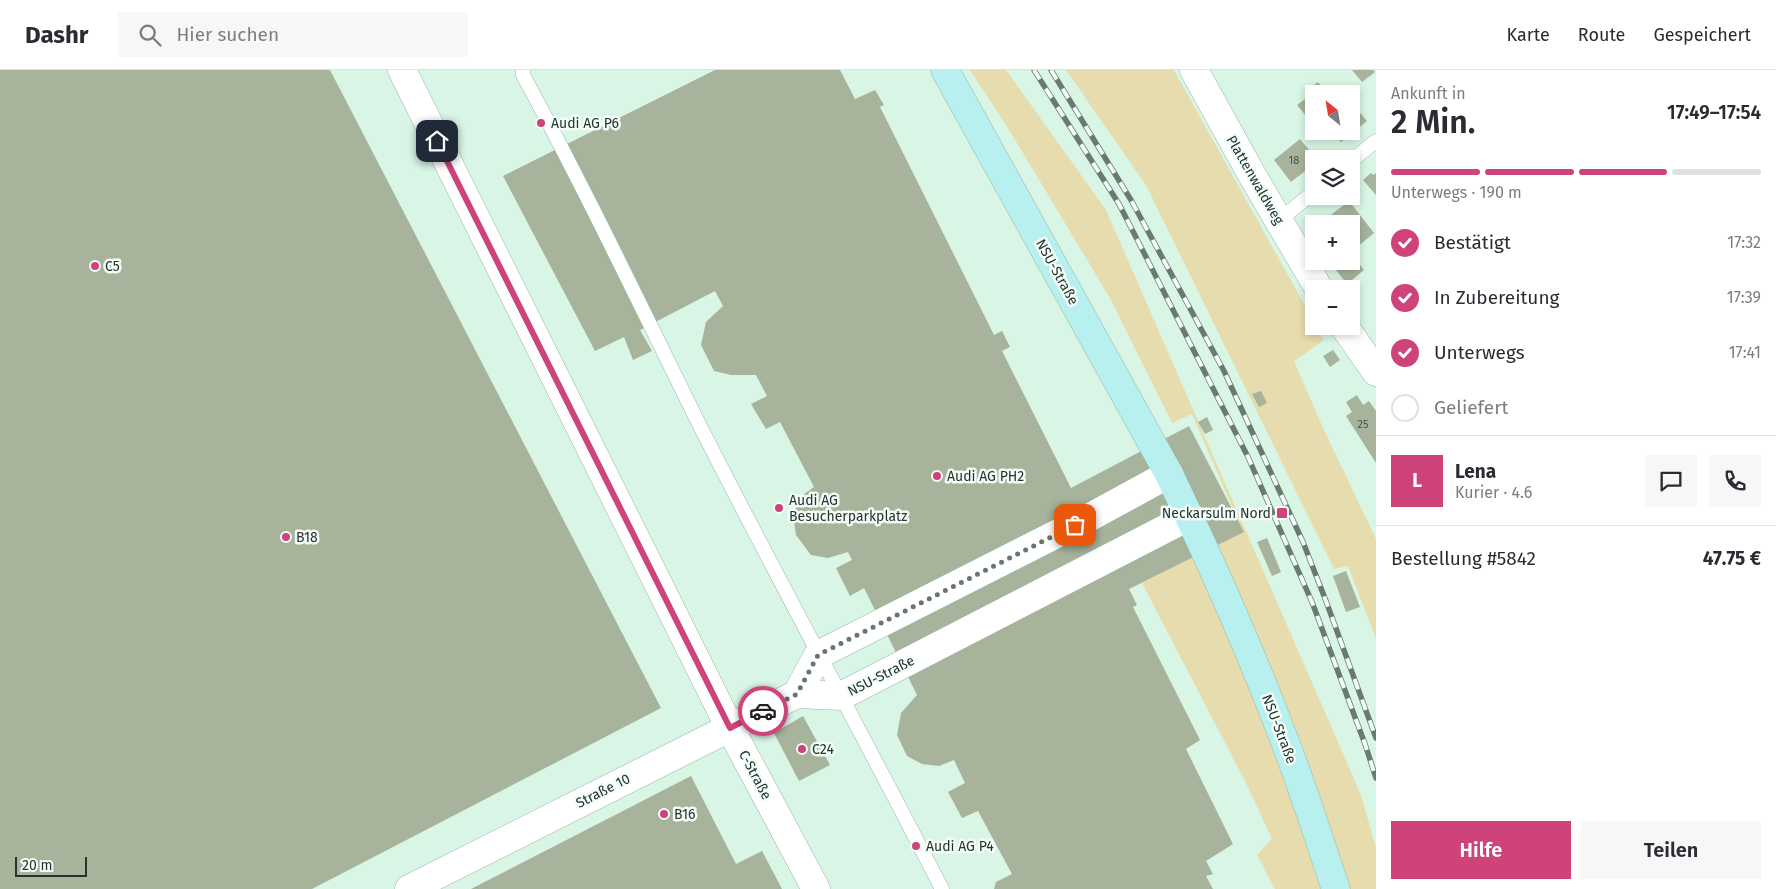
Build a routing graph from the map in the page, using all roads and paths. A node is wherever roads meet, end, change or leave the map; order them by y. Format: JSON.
{"nodes":[{"id":1,"x":402,"y":70,"type":"edge"},
{"id":2,"x":522,"y":70,"type":"edge"},
{"id":3,"x":945,"y":70,"type":"edge"},
{"id":4,"x":1194,"y":70,"type":"edge"},
{"id":5,"x":1376,"y":141,"type":"edge"},
{"id":6,"x":1360,"y":154,"type":"edge"},
{"id":7,"x":1305,"y":199,"type":"edge"},
{"id":8,"x":1278,"y":221,"type":"junction"},
{"id":9,"x":1314,"y":280,"type":"edge"},
{"id":10,"x":1350,"y":335,"type":"edge"},
{"id":11,"x":1376,"y":372,"type":"edge"},
{"id":12,"x":1169,"y":474,"type":"junction"},
{"id":13,"x":1190,"y":516,"type":"junction"},
{"id":14,"x":818,"y":655,"type":"junction"},
{"id":15,"x":797,"y":694,"type":"junction"},
{"id":16,"x":841,"y":696,"type":"junction"},
{"id":17,"x":730,"y":728,"type":"junction"},
{"id":18,"x":409,"y":889,"type":"edge"},
{"id":19,"x":816,"y":889,"type":"edge"},
{"id":20,"x":942,"y":889,"type":"edge"},
{"id":21,"x":1336,"y":889,"type":"edge"}],
"edges":[{"from":1,"to":17,"type":"street","name":"C-Straße"},
{"from":2,"to":14,"type":"lane"},
{"from":3,"to":12,"type":"main road","name":"NSU-Straße"},
{"from":4,"to":8,"type":"street","name":"Plattenwaldweg"},
{"from":5,"to":6,"type":"lane"},
{"from":7,"to":8,"type":"lane"},
{"from":8,"to":9,"type":"street","name":"Plattenwaldweg"},
{"from":10,"to":11,"type":"street"},
{"from":12,"to":13,"type":"main road","name":"NSU-Straße"},
{"from":12,"to":14,"type":"street"},
{"from":13,"to":16,"type":"street","name":"NSU-Straße"},
{"from":13,"to":21,"type":"main road","name":"NSU-Straße"},
{"from":14,"to":15,"type":"street"},
{"from":14,"to":16,"type":"lane"},
{"from":15,"to":16,"type":"street","name":"NSU-Straße"},
{"from":15,"to":17,"type":"street","name":"Straße 10"},
{"from":16,"to":20,"type":"lane"},
{"from":17,"to":18,"type":"street","name":"Straße 10"},
{"from":17,"to":19,"type":"street","name":"C-Straße"}]}
